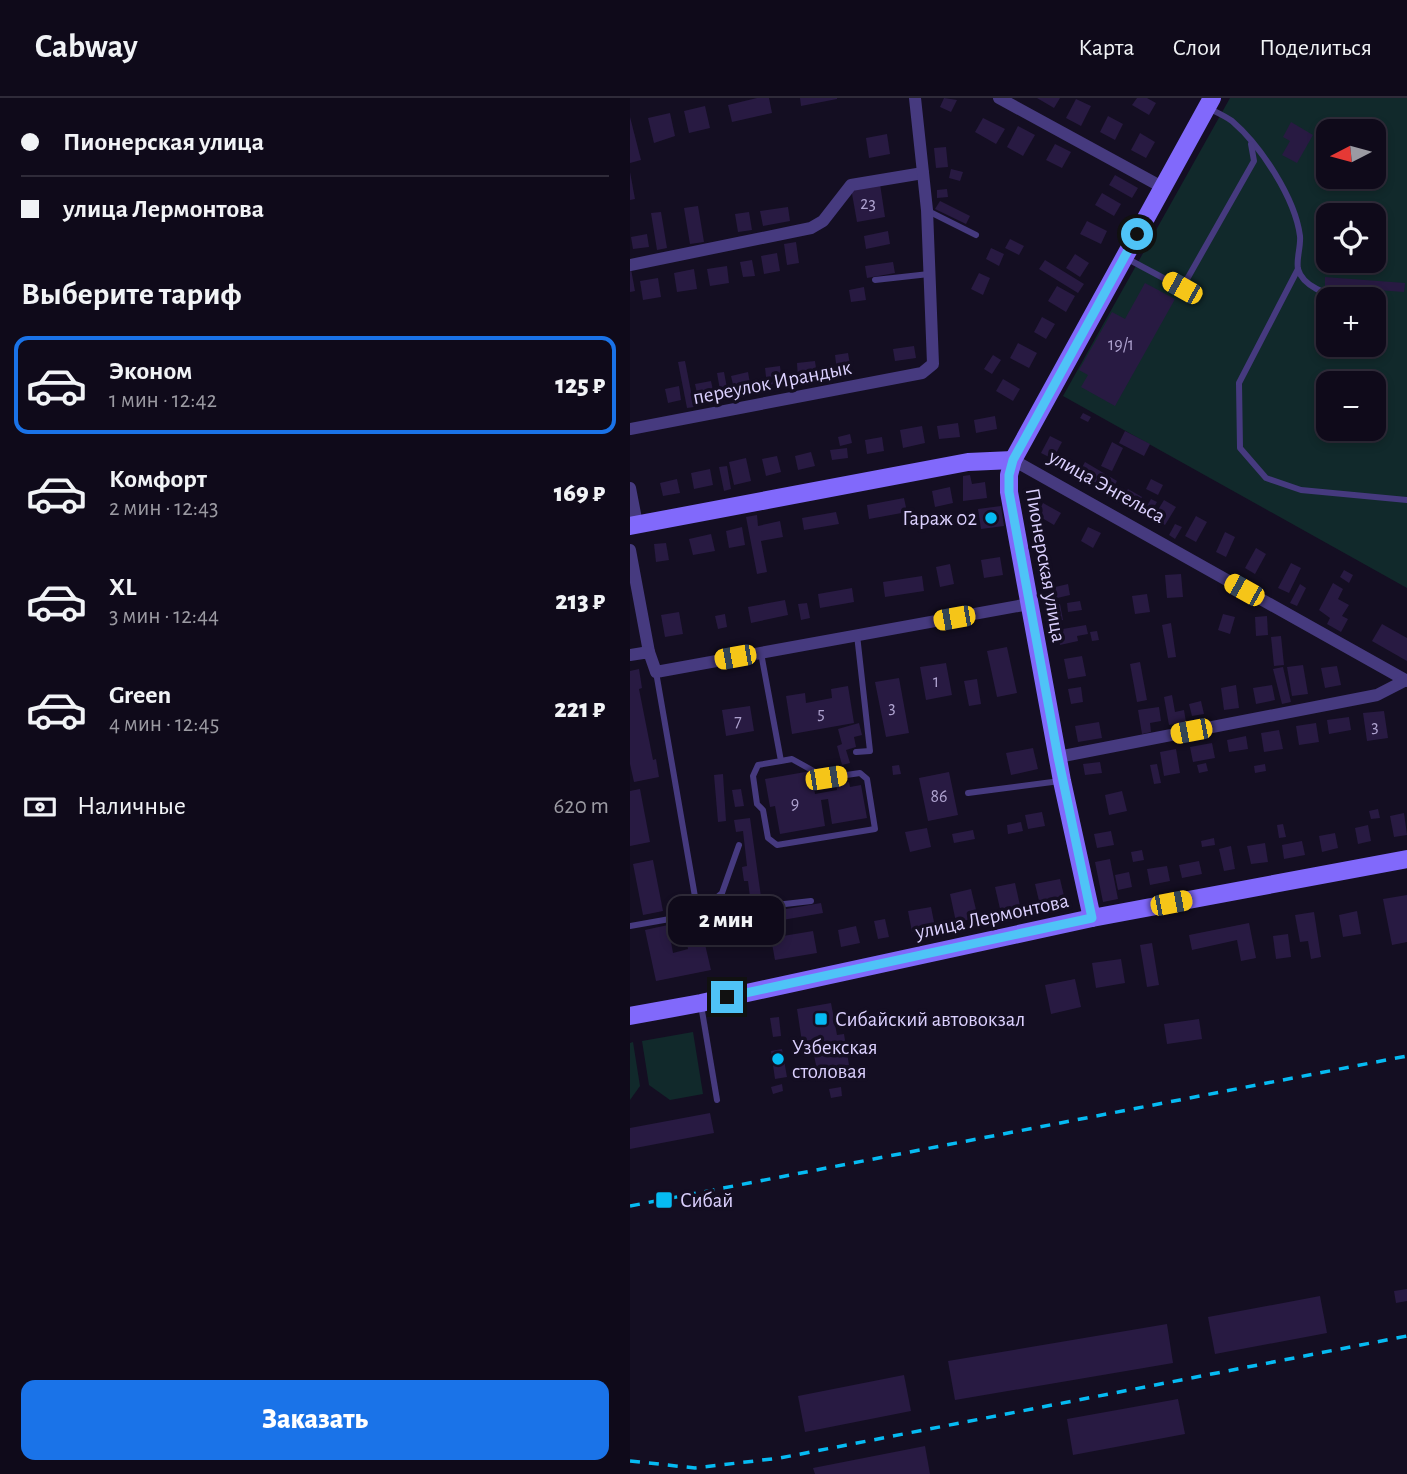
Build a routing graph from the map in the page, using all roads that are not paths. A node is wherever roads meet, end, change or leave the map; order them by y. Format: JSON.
{"nodes":[{"id":1,"x":915,"y":98,"type":"edge"},
{"id":2,"x":999,"y":98,"type":"edge"},
{"id":3,"x":1209,"y":103,"type":"edge"},
{"id":4,"x":1251,"y":142,"type":"junction"},
{"id":5,"x":923,"y":173,"type":"junction"},
{"id":6,"x":1162,"y":187,"type":"junction"},
{"id":7,"x":927,"y":210,"type":"junction"},
{"id":8,"x":976,"y":235,"type":"dead end"},
{"id":9,"x":1124,"y":257,"type":"junction"},
{"id":10,"x":630,"y":265,"type":"edge"},
{"id":11,"x":1298,"y":270,"type":"junction"},
{"id":12,"x":931,"y":274,"type":"junction"},
{"id":13,"x":875,"y":280,"type":"dead end"},
{"id":14,"x":1316,"y":289,"type":"edge"},
{"id":15,"x":630,"y":429,"type":"edge"},
{"id":16,"x":1013,"y":460,"type":"junction"},
{"id":17,"x":630,"y":488,"type":"edge"},
{"id":18,"x":1407,"y":500,"type":"edge"},
{"id":19,"x":634,"y":525,"type":"edge"},
{"id":20,"x":630,"y":550,"type":"edge"},
{"id":21,"x":1029,"y":604,"type":"junction"},
{"id":22,"x":857,"y":635,"type":"junction"},
{"id":23,"x":649,"y":652,"type":"junction"},
{"id":24,"x":761,"y":653,"type":"junction"},
{"id":25,"x":630,"y":655,"type":"edge"},
{"id":26,"x":656,"y":672,"type":"junction"},
{"id":27,"x":1407,"y":681,"type":"edge"},
{"id":28,"x":856,"y":752,"type":"dead end"},
{"id":29,"x":1058,"y":757,"type":"junction"},
{"id":30,"x":780,"y":761,"type":"junction"},
{"id":31,"x":1062,"y":781,"type":"junction"},
{"id":32,"x":968,"y":793,"type":"dead end"},
{"id":33,"x":738,"y":845,"type":"dead end"},
{"id":34,"x":1407,"y":859,"type":"edge"},
{"id":35,"x":811,"y":901,"type":"dead end"},
{"id":36,"x":698,"y":914,"type":"junction"},
{"id":37,"x":1092,"y":918,"type":"junction"},
{"id":38,"x":630,"y":926,"type":"edge"},
{"id":39,"x":701,"y":1003,"type":"junction"},
{"id":40,"x":630,"y":1016,"type":"edge"},
{"id":41,"x":717,"y":1100,"type":"dead end"}],
"edges":[{"from":1,"to":5,"type":"street"},
{"from":2,"to":6,"type":"street"},
{"from":3,"to":4,"type":"lane"},
{"from":3,"to":6,"type":"street","name":"Пионерская улица"},
{"from":4,"to":9,"type":"lane"},
{"from":4,"to":11,"type":"lane"},
{"from":5,"to":7,"type":"street"},
{"from":5,"to":10,"type":"street"},
{"from":6,"to":9,"type":"street","name":"Пионерская улица"},
{"from":7,"to":8,"type":"lane"},
{"from":7,"to":12,"type":"street"},
{"from":9,"to":16,"type":"street","name":"Пионерская улица"},
{"from":11,"to":14,"type":"lane"},
{"from":11,"to":18,"type":"lane"},
{"from":12,"to":13,"type":"lane"},
{"from":12,"to":15,"type":"street","name":"переулок Ирандык"},
{"from":16,"to":19,"type":"street","name":"улица Энгельса"},
{"from":16,"to":21,"type":"street","name":"Пионерская улица"},
{"from":16,"to":27,"type":"street","name":"улица Энгельса"},
{"from":17,"to":19,"type":"street"},
{"from":20,"to":23,"type":"street"},
{"from":21,"to":22,"type":"street"},
{"from":21,"to":29,"type":"street","name":"Пионерская улица"},
{"from":22,"to":24,"type":"street"},
{"from":22,"to":28,"type":"lane"},
{"from":23,"to":25,"type":"street"},
{"from":23,"to":26,"type":"street"},
{"from":24,"to":26,"type":"street"},
{"from":24,"to":30,"type":"lane"},
{"from":26,"to":36,"type":"lane"},
{"from":27,"to":29,"type":"street"},
{"from":29,"to":31,"type":"street","name":"Пионерская улица"},
{"from":30,"to":30,"type":"lane"},
{"from":31,"to":32,"type":"lane"},
{"from":31,"to":37,"type":"street","name":"Пионерская улица"},
{"from":33,"to":36,"type":"lane"},
{"from":34,"to":37,"type":"street","name":"улица Лермонтова"},
{"from":35,"to":36,"type":"lane"},
{"from":36,"to":38,"type":"lane"},
{"from":37,"to":39,"type":"street","name":"улица Лермонтова"},
{"from":39,"to":40,"type":"street","name":"улица Лермонтова"},
{"from":39,"to":41,"type":"lane"}]}
